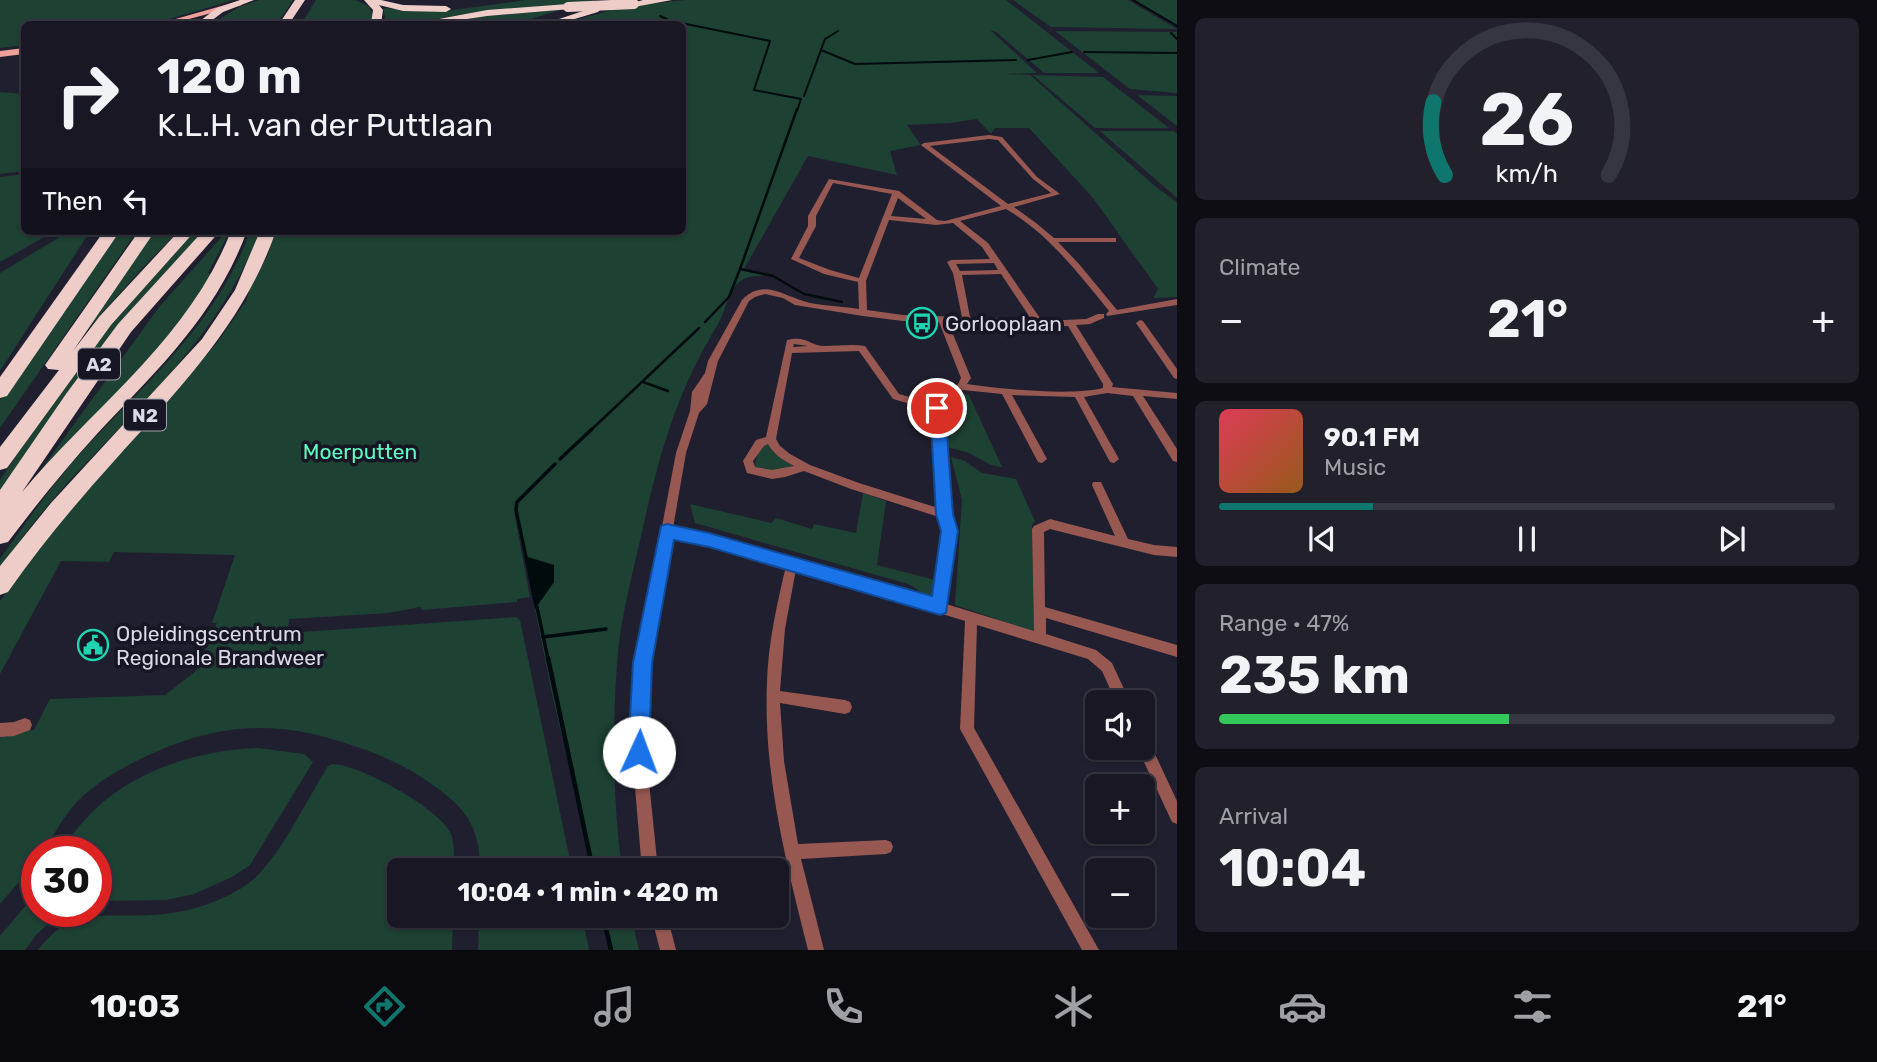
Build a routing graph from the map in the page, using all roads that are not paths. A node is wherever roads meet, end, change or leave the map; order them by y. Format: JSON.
{"nodes":[{"id":1,"x":300,"y":0,"type":"edge"},
{"id":2,"x":308,"y":0,"type":"edge"},
{"id":3,"x":369,"y":0,"type":"edge"},
{"id":4,"x":517,"y":0,"type":"edge"},
{"id":5,"x":667,"y":0,"type":"edge"},
{"id":6,"x":244,"y":1,"type":"edge"},
{"id":7,"x":601,"y":4,"type":"edge"},
{"id":8,"x":567,"y":9,"type":"junction"},
{"id":9,"x":173,"y":21,"type":"edge"},
{"id":10,"x":205,"y":21,"type":"edge"},
{"id":11,"x":286,"y":21,"type":"edge"},
{"id":12,"x":295,"y":21,"type":"edge"},
{"id":13,"x":376,"y":21,"type":"edge"},
{"id":14,"x":436,"y":21,"type":"edge"},
{"id":15,"x":537,"y":21,"type":"dead end"},
{"id":16,"x":557,"y":21,"type":"edge"},
{"id":17,"x":21,"y":49,"type":"edge"},
{"id":18,"x":0,"y":52,"type":"edge"},
{"id":19,"x":896,"y":193,"type":"junction"},
{"id":20,"x":1010,"y":207,"type":"junction"},
{"id":21,"x":886,"y":218,"type":"junction"},
{"id":22,"x":955,"y":221,"type":"junction"},
{"id":23,"x":936,"y":223,"type":"junction"},
{"id":24,"x":109,"y":235,"type":"edge"},
{"id":25,"x":144,"y":235,"type":"edge"},
{"id":26,"x":183,"y":235,"type":"edge"},
{"id":27,"x":208,"y":235,"type":"edge"},
{"id":28,"x":237,"y":235,"type":"edge"},
{"id":29,"x":266,"y":235,"type":"edge"},
{"id":30,"x":1054,"y":240,"type":"junction"},
{"id":31,"x":1113,"y":240,"type":"dead end"},
{"id":32,"x":996,"y":261,"type":"junction"},
{"id":33,"x":1004,"y":272,"type":"junction"},
{"id":34,"x":957,"y":273,"type":"junction"},
{"id":35,"x":862,"y":281,"type":"junction"},
{"id":36,"x":1177,"y":300,"type":"edge"},
{"id":37,"x":863,"y":313,"type":"junction"},
{"id":38,"x":1115,"y":313,"type":"junction"},
{"id":39,"x":943,"y":321,"type":"junction"},
{"id":40,"x":967,"y":322,"type":"junction"},
{"id":41,"x":1070,"y":322,"type":"junction"},
{"id":42,"x":1140,"y":323,"type":"dead end"},
{"id":43,"x":1039,"y":324,"type":"junction"},
{"id":44,"x":1177,"y":376,"type":"edge"},
{"id":45,"x":961,"y":386,"type":"junction"},
{"id":46,"x":1107,"y":390,"type":"junction"},
{"id":47,"x":0,"y":391,"type":"edge"},
{"id":48,"x":1005,"y":391,"type":"junction"},
{"id":49,"x":1077,"y":393,"type":"junction"},
{"id":50,"x":1137,"y":394,"type":"junction"},
{"id":51,"x":1177,"y":396,"type":"edge"},
{"id":52,"x":937,"y":408,"type":"junction"},
{"id":53,"x":771,"y":439,"type":"junction"},
{"id":54,"x":0,"y":449,"type":"edge"},
{"id":55,"x":1177,"y":457,"type":"edge"},
{"id":56,"x":1042,"y":459,"type":"dead end"},
{"id":57,"x":1114,"y":459,"type":"dead end"},
{"id":58,"x":0,"y":462,"type":"edge"},
{"id":59,"x":806,"y":466,"type":"junction"},
{"id":60,"x":1097,"y":485,"type":"dead end"},
{"id":61,"x":0,"y":509,"type":"edge"},
{"id":62,"x":944,"y":514,"type":"junction"},
{"id":63,"x":667,"y":531,"type":"junction"},
{"id":64,"x":0,"y":535,"type":"edge"},
{"id":65,"x":1124,"y":543,"type":"junction"},
{"id":66,"x":1177,"y":552,"type":"edge"},
{"id":67,"x":792,"y":563,"type":"junction"},
{"id":68,"x":0,"y":585,"type":"edge"},
{"id":69,"x":940,"y":607,"type":"junction"},
{"id":70,"x":1040,"y":611,"type":"junction"},
{"id":71,"x":971,"y":616,"type":"junction"},
{"id":72,"x":1040,"y":637,"type":"junction"},
{"id":73,"x":1177,"y":651,"type":"edge"},
{"id":74,"x":1117,"y":690,"type":"edge"},
{"id":75,"x":773,"y":695,"type":"junction"},
{"id":76,"x":845,"y":707,"type":"dead end"},
{"id":77,"x":24,"y":725,"type":"dead end"},
{"id":78,"x":0,"y":730,"type":"edge"},
{"id":79,"x":1151,"y":760,"type":"edge"},
{"id":80,"x":1176,"y":811,"type":"edge"},
{"id":81,"x":886,"y":847,"type":"dead end"},
{"id":82,"x":791,"y":852,"type":"junction"},
{"id":83,"x":649,"y":858,"type":"edge"},
{"id":84,"x":662,"y":928,"type":"edge"},
{"id":85,"x":668,"y":950,"type":"edge"},
{"id":86,"x":816,"y":950,"type":"edge"},
{"id":87,"x":1091,"y":950,"type":"edge"}],
"edges":[{"from":1,"to":11,"type":"highway"},
{"from":2,"to":12,"type":"highway"},
{"from":3,"to":4,"type":"highway"},
{"from":3,"to":13,"type":"highway"},
{"from":5,"to":8,"type":"highway","bridge":true},
{"from":6,"to":9,"type":"main road"},
{"from":6,"to":10,"type":"highway"},
{"from":7,"to":16,"type":"highway"},
{"from":8,"to":14,"type":"highway"},
{"from":8,"to":15,"type":"highway"},
{"from":17,"to":18,"type":"main road"},
{"from":19,"to":21,"type":"street"},
{"from":19,"to":23,"type":"street"},
{"from":19,"to":35,"type":"street"},
{"from":20,"to":20,"type":"street"},
{"from":20,"to":22,"type":"street"},
{"from":20,"to":30,"type":"street"},
{"from":21,"to":23,"type":"street"},
{"from":21,"to":35,"type":"street"},
{"from":22,"to":23,"type":"street"},
{"from":22,"to":32,"type":"street"},
{"from":24,"to":47,"type":"highway"},
{"from":25,"to":54,"type":"highway"},
{"from":26,"to":58,"type":"highway","number":"A2"},
{"from":27,"to":61,"type":"highway","number":"A2"},
{"from":28,"to":64,"type":"highway"},
{"from":29,"to":68,"type":"highway","number":"N2"},
{"from":30,"to":31,"type":"street"},
{"from":30,"to":38,"type":"street"},
{"from":32,"to":33,"type":"street"},
{"from":32,"to":34,"type":"street"},
{"from":33,"to":34,"type":"street"},
{"from":33,"to":43,"type":"street"},
{"from":34,"to":40,"type":"street"},
{"from":35,"to":37,"type":"street"},
{"from":36,"to":38,"type":"street"},
{"from":37,"to":39,"type":"street"},
{"from":37,"to":63,"type":"street"},
{"from":38,"to":41,"type":"street"},
{"from":39,"to":40,"type":"street"},
{"from":39,"to":45,"type":"street"},
{"from":40,"to":43,"type":"street"},
{"from":41,"to":43,"type":"street"},
{"from":41,"to":46,"type":"street"},
{"from":42,"to":44,"type":"street"},
{"from":45,"to":48,"type":"street"},
{"from":45,"to":52,"type":"street"},
{"from":46,"to":49,"type":"street"},
{"from":46,"to":50,"type":"street"},
{"from":48,"to":49,"type":"street"},
{"from":48,"to":56,"type":"street"},
{"from":49,"to":57,"type":"street"},
{"from":50,"to":51,"type":"street"},
{"from":50,"to":55,"type":"street"},
{"from":52,"to":53,"type":"street"},
{"from":52,"to":62,"type":"street"},
{"from":53,"to":59,"type":"street"},
{"from":53,"to":59,"type":"street"},
{"from":59,"to":62,"type":"street"},
{"from":60,"to":65,"type":"street"},
{"from":62,"to":69,"type":"street"},
{"from":63,"to":67,"type":"street"},
{"from":63,"to":83,"type":"street"},
{"from":65,"to":66,"type":"street"},
{"from":65,"to":70,"type":"street"},
{"from":67,"to":69,"type":"street"},
{"from":67,"to":75,"type":"street"},
{"from":69,"to":71,"type":"street"},
{"from":70,"to":72,"type":"street"},
{"from":70,"to":73,"type":"street"},
{"from":71,"to":72,"type":"street"},
{"from":71,"to":87,"type":"street"},
{"from":72,"to":74,"type":"street"},
{"from":75,"to":76,"type":"street"},
{"from":75,"to":82,"type":"street"},
{"from":77,"to":78,"type":"street"},
{"from":79,"to":80,"type":"street"},
{"from":81,"to":82,"type":"street"},
{"from":82,"to":86,"type":"street"},
{"from":84,"to":85,"type":"street"}]}
